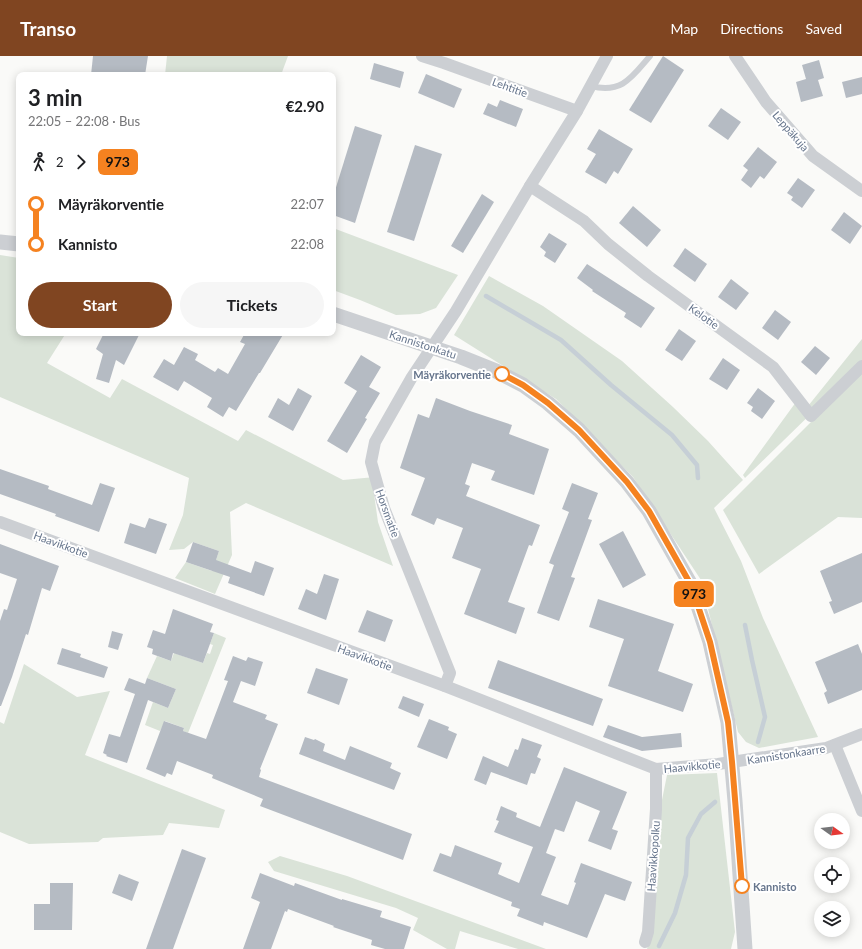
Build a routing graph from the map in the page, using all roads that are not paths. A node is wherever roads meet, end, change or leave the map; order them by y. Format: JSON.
{"nodes":[{"id":1,"x":422,"y":56,"type":"edge"},
{"id":2,"x":607,"y":56,"type":"edge"},
{"id":3,"x":650,"y":56,"type":"edge"},
{"id":4,"x":735,"y":56,"type":"edge"},
{"id":5,"x":443,"y":59,"type":"edge"},
{"id":6,"x":591,"y":86,"type":"junction"},
{"id":7,"x":577,"y":111,"type":"junction"},
{"id":8,"x":530,"y":186,"type":"junction"},
{"id":9,"x":862,"y":191,"type":"edge"},
{"id":10,"x":0,"y":242,"type":"edge"},
{"id":11,"x":16,"y":244,"type":"edge"},
{"id":12,"x":336,"y":315,"type":"edge"},
{"id":13,"x":432,"y":347,"type":"junction"},
{"id":14,"x":862,"y":366,"type":"edge"},
{"id":15,"x":0,"y":522,"type":"edge"},
{"id":16,"x":445,"y":686,"type":"junction"},
{"id":17,"x":862,"y":734,"type":"edge"},
{"id":18,"x":835,"y":745,"type":"junction"},
{"id":19,"x":732,"y":762,"type":"junction"},
{"id":20,"x":656,"y":769,"type":"junction"},
{"id":21,"x":862,"y":811,"type":"edge"},
{"id":22,"x":645,"y":942,"type":"dead end"},
{"id":23,"x":744,"y":949,"type":"edge"}],
"edges":[{"from":1,"to":5,"type":"street","name":"Lehtitie"},
{"from":2,"to":6,"type":"street"},
{"from":3,"to":6,"type":"lane"},
{"from":4,"to":9,"type":"street","name":"Leppäkuja"},
{"from":5,"to":7,"type":"street","name":"Lehtitie"},
{"from":6,"to":7,"type":"street"},
{"from":7,"to":8,"type":"street"},
{"from":8,"to":13,"type":"street"},
{"from":8,"to":14,"type":"street","name":"Kelotie"},
{"from":10,"to":11,"type":"street"},
{"from":12,"to":13,"type":"street","name":"Kannistonkatu"},
{"from":13,"to":16,"type":"street","name":"Horsmatie"},
{"from":13,"to":19,"type":"street","name":"Kannistonkatu"},
{"from":15,"to":16,"type":"street","name":"Haavikkotie"},
{"from":16,"to":20,"type":"street","name":"Haavikkotie"},
{"from":17,"to":18,"type":"street","name":"Kannistonkaarre"},
{"from":18,"to":19,"type":"street","name":"Kannistonkaarre"},
{"from":18,"to":21,"type":"street"},
{"from":19,"to":20,"type":"street","name":"Haavikkotie"},
{"from":19,"to":23,"type":"street","name":"Kannistonkatu"},
{"from":20,"to":22,"type":"street","name":"Haavikkopolku"}]}
